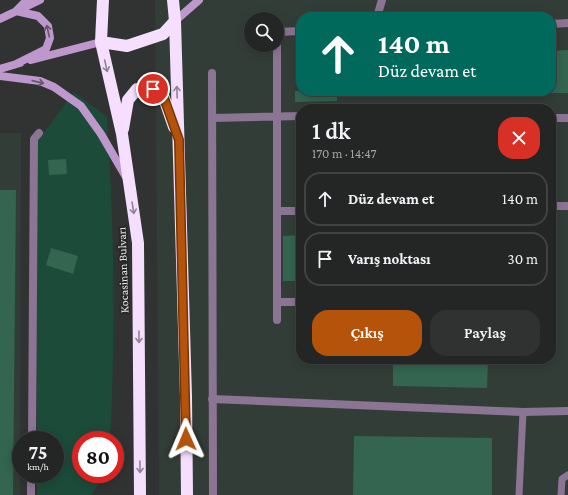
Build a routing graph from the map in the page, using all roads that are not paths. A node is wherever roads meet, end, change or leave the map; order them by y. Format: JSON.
{"nodes":[{"id":1,"x":27,"y":0,"type":"edge"},
{"id":2,"x":40,"y":0,"type":"edge"},
{"id":3,"x":103,"y":0,"type":"edge"},
{"id":4,"x":173,"y":0,"type":"edge"},
{"id":5,"x":199,"y":0,"type":"edge"},
{"id":6,"x":382,"y":0,"type":"edge"},
{"id":7,"x":16,"y":11,"type":"junction"},
{"id":8,"x":378,"y":12,"type":"edge"},
{"id":9,"x":0,"y":19,"type":"edge"},
{"id":10,"x":175,"y":21,"type":"junction"},
{"id":11,"x":568,"y":23,"type":"edge"},
{"id":12,"x":556,"y":24,"type":"edge"},
{"id":13,"x":296,"y":31,"type":"edge"},
{"id":14,"x":284,"y":32,"type":"edge"},
{"id":15,"x":100,"y":42,"type":"junction"},
{"id":16,"x":277,"y":52,"type":"edge"},
{"id":17,"x":16,"y":64,"type":"junction"},
{"id":18,"x":0,"y":69,"type":"edge"},
{"id":19,"x":212,"y":73,"type":"dead end"},
{"id":20,"x":0,"y":76,"type":"edge"},
{"id":21,"x":277,"y":116,"type":"junction"},
{"id":22,"x":296,"y":116,"type":"edge"},
{"id":23,"x":212,"y":118,"type":"junction"},
{"id":24,"x":556,"y":118,"type":"edge"},
{"id":25,"x":568,"y":118,"type":"edge"},
{"id":26,"x":39,"y":133,"type":"dead end"},
{"id":27,"x":122,"y":134,"type":"junction"},
{"id":28,"x":179,"y":140,"type":"junction"},
{"id":29,"x":129,"y":182,"type":"junction"},
{"id":30,"x":556,"y":206,"type":"edge"},
{"id":31,"x":568,"y":206,"type":"edge"},
{"id":32,"x":277,"y":211,"type":"junction"},
{"id":33,"x":296,"y":211,"type":"edge"},
{"id":34,"x":277,"y":302,"type":"junction"},
{"id":35,"x":296,"y":302,"type":"edge"},
{"id":36,"x":277,"y":320,"type":"dead end"},
{"id":37,"x":212,"y":399,"type":"junction"},
{"id":38,"x":568,"y":411,"type":"edge"},
{"id":39,"x":523,"y":412,"type":"junction"},
{"id":40,"x":32,"y":431,"type":"edge"},
{"id":41,"x":568,"y":475,"type":"edge"},
{"id":42,"x":31,"y":483,"type":"edge"},
{"id":43,"x":138,"y":492,"type":"edge"},
{"id":44,"x":31,"y":495,"type":"edge"},
{"id":45,"x":187,"y":495,"type":"edge"},
{"id":46,"x":213,"y":495,"type":"edge"},
{"id":47,"x":518,"y":495,"type":"edge"},
{"id":48,"x":561,"y":495,"type":"edge"}],
"edges":[{"from":1,"to":7,"type":"street"},
{"from":2,"to":7,"type":"street"},
{"from":3,"to":15,"type":"highway","name":"Kocasinan Bulvarı"},
{"from":4,"to":10,"type":"highway"},
{"from":5,"to":10,"type":"street"},
{"from":6,"to":8,"type":"street"},
{"from":7,"to":9,"type":"street"},
{"from":17,"to":7,"type":"street","one_way":true},
{"from":10,"to":15,"type":"highway"},
{"from":28,"to":10,"type":"highway","one_way":true},
{"from":11,"to":12,"type":"street"},
{"from":13,"to":14,"type":"street"},
{"from":15,"to":17,"type":"street"},
{"from":15,"to":27,"type":"highway","name":"Kocasinan Bulvarı","one_way":true},
{"from":16,"to":21,"type":"street"},
{"from":17,"to":18,"type":"street"},
{"from":19,"to":23,"type":"street"},
{"from":20,"to":29,"type":"street","one_way":true},
{"from":21,"to":22,"type":"street"},
{"from":21,"to":23,"type":"street"},
{"from":21,"to":32,"type":"street"},
{"from":23,"to":37,"type":"street"},
{"from":24,"to":25,"type":"street"},
{"from":26,"to":40,"type":"street"},
{"from":27,"to":28,"type":"highway"},
{"from":27,"to":29,"type":"highway","name":"Kocasinan Bulvarı"},
{"from":28,"to":45,"type":"highway"},
{"from":29,"to":43,"type":"highway","name":"Kocasinan Bulvarı","one_way":true},
{"from":30,"to":31,"type":"street"},
{"from":32,"to":33,"type":"street"},
{"from":32,"to":34,"type":"street"},
{"from":34,"to":35,"type":"street"},
{"from":34,"to":36,"type":"street"},
{"from":37,"to":39,"type":"street"},
{"from":37,"to":46,"type":"street"},
{"from":38,"to":39,"type":"street"},
{"from":39,"to":47,"type":"lane"},
{"from":41,"to":48,"type":"lane"},
{"from":42,"to":44,"type":"street"}]}
